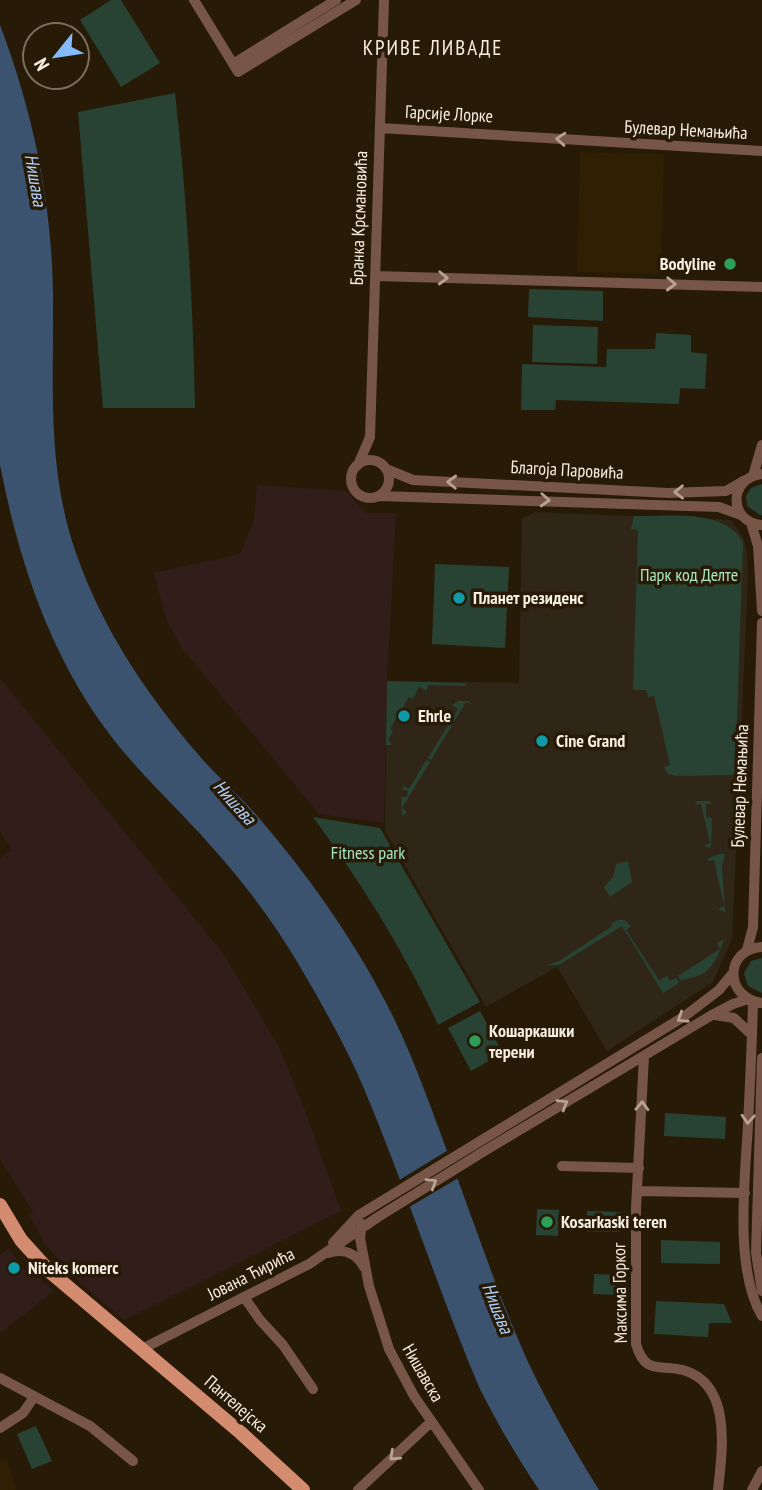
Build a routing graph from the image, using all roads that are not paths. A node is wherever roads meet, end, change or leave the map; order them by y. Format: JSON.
{"nodes":[{"id":1,"x":194,"y":0,"type":"edge"},
{"id":2,"x":336,"y":0,"type":"edge"},
{"id":3,"x":356,"y":0,"type":"edge"},
{"id":4,"x":384,"y":0,"type":"edge"},
{"id":5,"x":236,"y":68,"type":"junction"},
{"id":6,"x":380,"y":128,"type":"junction"},
{"id":7,"x":607,"y":143,"type":"joint"},
{"id":8,"x":760,"y":151,"type":"edge"},
{"id":9,"x":375,"y":276,"type":"junction"},
{"id":10,"x":758,"y":287,"type":"edge"},
{"id":11,"x":370,"y":437,"type":"junction"},
{"id":12,"x":762,"y":445,"type":"edge"},
{"id":13,"x":358,"y":465,"type":"junction"},
{"id":14,"x":384,"y":466,"type":"junction"},
{"id":15,"x":753,"y":477,"type":"edge"},
{"id":16,"x":379,"y":496,"type":"junction"},
{"id":17,"x":741,"y":515,"type":"junction"},
{"id":18,"x":757,"y":524,"type":"edge"},
{"id":19,"x":762,"y":611,"type":"edge"},
{"id":20,"x":762,"y":623,"type":"edge"},
{"id":21,"x":762,"y":947,"type":"edge"},
{"id":22,"x":747,"y":950,"type":"junction"},
{"id":23,"x":733,"y":973,"type":"junction"},
{"id":24,"x":754,"y":1001,"type":"edge"},
{"id":25,"x":712,"y":1015,"type":"junction"},
{"id":26,"x":752,"y":1035,"type":"junction"},
{"id":27,"x":644,"y":1056,"type":"junction"},
{"id":28,"x":762,"y":1058,"type":"edge"},
{"id":29,"x":483,"y":1145,"type":"junction"},
{"id":30,"x":562,"y":1166,"type":"dead end"},
{"id":31,"x":639,"y":1168,"type":"junction"},
{"id":32,"x":638,"y":1191,"type":"junction"},
{"id":33,"x":745,"y":1193,"type":"junction"},
{"id":34,"x":0,"y":1205,"type":"edge"},
{"id":35,"x":372,"y":1206,"type":"junction"},
{"id":36,"x":377,"y":1217,"type":"junction"},
{"id":37,"x":360,"y":1229,"type":"junction"},
{"id":38,"x":326,"y":1252,"type":"junction"},
{"id":39,"x":365,"y":1265,"type":"junction"},
{"id":40,"x":762,"y":1291,"type":"edge"},
{"id":41,"x":244,"y":1297,"type":"junction"},
{"id":42,"x":762,"y":1316,"type":"edge"},
{"id":43,"x":142,"y":1349,"type":"junction"},
{"id":44,"x":0,"y":1378,"type":"edge"},
{"id":45,"x":313,"y":1389,"type":"dead end"},
{"id":46,"x":34,"y":1397,"type":"junction"},
{"id":47,"x":431,"y":1422,"type":"junction"},
{"id":48,"x":0,"y":1428,"type":"edge"},
{"id":49,"x":133,"y":1461,"type":"dead end"},
{"id":50,"x":762,"y":1471,"type":"edge"},
{"id":51,"x":303,"y":1490,"type":"edge"},
{"id":52,"x":358,"y":1490,"type":"edge"},
{"id":53,"x":478,"y":1490,"type":"edge"},
{"id":54,"x":718,"y":1490,"type":"edge"},
{"id":55,"x":752,"y":1490,"type":"edge"}],
"edges":[{"from":1,"to":5,"type":"street"},
{"from":2,"to":5,"type":"street"},
{"from":3,"to":5,"type":"street"},
{"from":4,"to":6,"type":"street","name":"Бранка Крсмановића"},
{"from":7,"to":6,"type":"street","name":"Гарсије Лорке","one_way":true},
{"from":6,"to":9,"type":"street","name":"Бранка Крсмановића"},
{"from":7,"to":8,"type":"street","name":"Булевар Немањића"},
{"from":9,"to":10,"type":"street","one_way":true},
{"from":9,"to":11,"type":"street","name":"Бранка Крсмановића"},
{"from":11,"to":13,"type":"street","name":"Бранка Крсмановића"},
{"from":11,"to":14,"type":"street","name":"Бранка Крсмановића"},
{"from":12,"to":15,"type":"street"},
{"from":13,"to":14,"type":"street"},
{"from":13,"to":16,"type":"street"},
{"from":15,"to":14,"type":"street","name":"Благоја Паровића","one_way":true},
{"from":14,"to":16,"type":"street"},
{"from":15,"to":17,"type":"street"},
{"from":16,"to":17,"type":"street","name":"Благоја Паровића","one_way":true},
{"from":17,"to":18,"type":"street"},
{"from":18,"to":19,"type":"street"},
{"from":20,"to":22,"type":"street","name":"Булевар Немањића"},
{"from":21,"to":22,"type":"street"},
{"from":22,"to":23,"type":"street"},
{"from":23,"to":24,"type":"street"},
{"from":23,"to":29,"type":"street","one_way":true},
{"from":24,"to":25,"type":"street"},
{"from":24,"to":26,"type":"street"},
{"from":25,"to":26,"type":"street"},
{"from":25,"to":27,"type":"street"},
{"from":26,"to":33,"type":"street","one_way":true},
{"from":29,"to":27,"type":"street","one_way":true},
{"from":31,"to":27,"type":"street","name":"Максима Горког","one_way":true},
{"from":28,"to":40,"type":"street"},
{"from":29,"to":35,"type":"street"},
{"from":36,"to":29,"type":"street","name":"Јована Ћирића","one_way":true},
{"from":30,"to":31,"type":"street"},
{"from":31,"to":32,"type":"street","name":"Максима Горког"},
{"from":32,"to":33,"type":"street"},
{"from":32,"to":54,"type":"street","name":"Максима Горког"},
{"from":33,"to":42,"type":"street"},
{"from":34,"to":43,"type":"main road","name":"Пантелејска"},
{"from":35,"to":37,"type":"street"},
{"from":35,"to":38,"type":"street"},
{"from":36,"to":37,"type":"street","name":"Јована Ћирића"},
{"from":36,"to":39,"type":"street"},
{"from":37,"to":38,"type":"street","name":"Јована Ћирића"},
{"from":37,"to":39,"type":"street","name":"Нишавска"},
{"from":38,"to":39,"type":"street"},
{"from":38,"to":41,"type":"street","name":"Јована Ћирића"},
{"from":39,"to":47,"type":"street","name":"Нишавска"},
{"from":41,"to":43,"type":"street","name":"Јована Ћирића"},
{"from":41,"to":45,"type":"street"},
{"from":43,"to":51,"type":"main road","name":"Пантелејска"},
{"from":44,"to":46,"type":"street"},
{"from":46,"to":48,"type":"street"},
{"from":46,"to":49,"type":"street"},
{"from":47,"to":52,"type":"street","one_way":true},
{"from":47,"to":53,"type":"street","name":"Нишавска"},
{"from":50,"to":55,"type":"street"}]}
